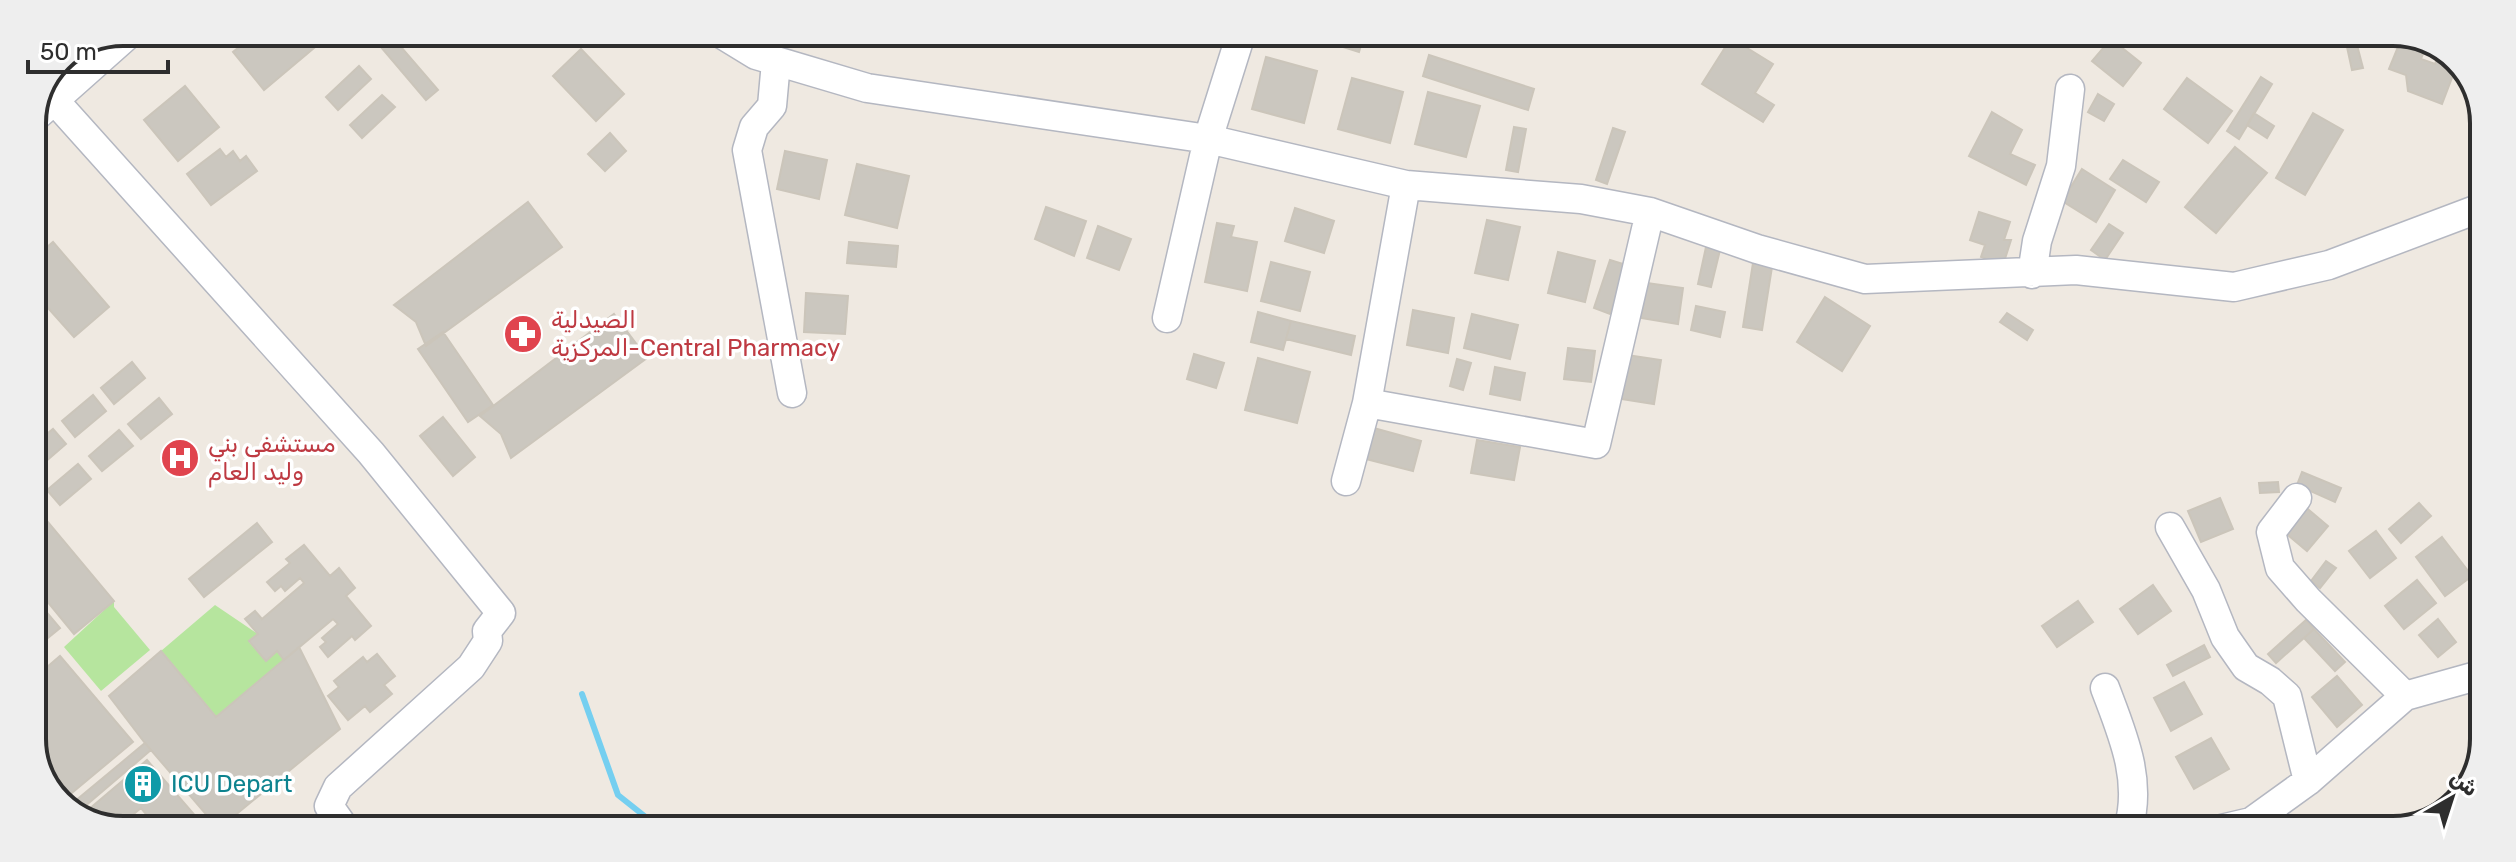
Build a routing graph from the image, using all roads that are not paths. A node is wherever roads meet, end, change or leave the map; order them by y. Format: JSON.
{"nodes":[{"id":1,"x":741,"y":46,"type":"edge"},
{"id":2,"x":1237,"y":46,"type":"edge"},
{"id":3,"x":115,"y":47,"type":"edge"},
{"id":4,"x":776,"y":62,"type":"junction"},
{"id":5,"x":2070,"y":89,"type":"dead end"},
{"id":6,"x":55,"y":101,"type":"junction"},
{"id":7,"x":47,"y":107,"type":"edge"},
{"id":8,"x":1208,"y":139,"type":"junction"},
{"id":9,"x":1406,"y":185,"type":"junction"},
{"id":10,"x":1650,"y":212,"type":"junction"},
{"id":11,"x":2470,"y":212,"type":"edge"},
{"id":12,"x":2032,"y":274,"type":"junction"},
{"id":13,"x":1167,"y":318,"type":"dead end"},
{"id":14,"x":792,"y":393,"type":"dead end"},
{"id":15,"x":1367,"y":403,"type":"junction"},
{"id":16,"x":1346,"y":481,"type":"dead end"},
{"id":17,"x":2297,"y":498,"type":"dead end"},
{"id":18,"x":2170,"y":527,"type":"dead end"},
{"id":19,"x":2470,"y":678,"type":"edge"},
{"id":20,"x":2105,"y":688,"type":"dead end"},
{"id":21,"x":2405,"y":696,"type":"junction"},
{"id":22,"x":2308,"y":781,"type":"junction"},
{"id":23,"x":336,"y":816,"type":"edge"},
{"id":24,"x":2130,"y":816,"type":"edge"},
{"id":25,"x":2259,"y":816,"type":"edge"}],
"edges":[{"from":1,"to":4,"type":"street"},
{"from":2,"to":8,"type":"street"},
{"from":3,"to":6,"type":"street"},
{"from":4,"to":8,"type":"street"},
{"from":4,"to":14,"type":"street"},
{"from":5,"to":12,"type":"street"},
{"from":6,"to":7,"type":"street"},
{"from":6,"to":23,"type":"street"},
{"from":8,"to":9,"type":"street"},
{"from":8,"to":13,"type":"street"},
{"from":9,"to":10,"type":"street"},
{"from":9,"to":15,"type":"street"},
{"from":10,"to":12,"type":"street"},
{"from":10,"to":15,"type":"street"},
{"from":11,"to":12,"type":"street"},
{"from":15,"to":16,"type":"street"},
{"from":17,"to":21,"type":"street"},
{"from":18,"to":22,"type":"street"},
{"from":19,"to":21,"type":"street"},
{"from":20,"to":24,"type":"street"},
{"from":21,"to":22,"type":"street"},
{"from":22,"to":25,"type":"street"}]}
